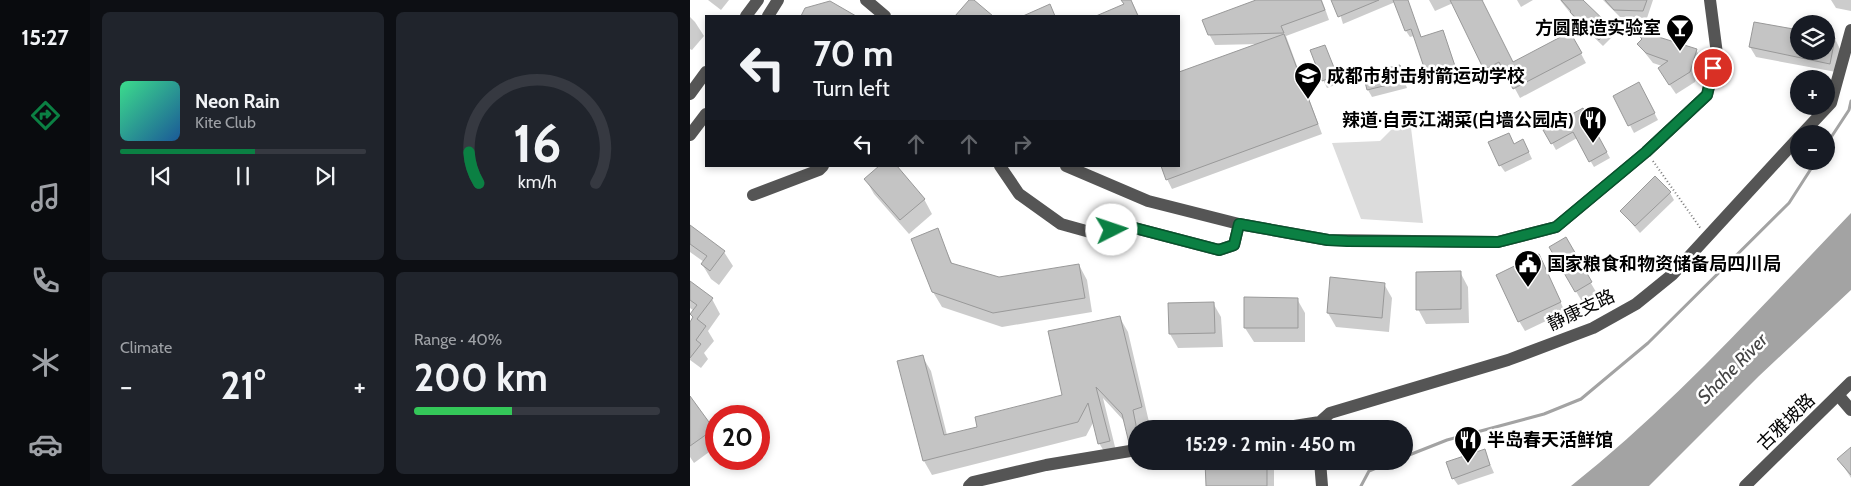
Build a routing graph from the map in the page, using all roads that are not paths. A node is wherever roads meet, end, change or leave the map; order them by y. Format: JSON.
{"nodes":[{"id":1,"x":758,"y":0,"type":"edge"},
{"id":2,"x":778,"y":0,"type":"edge"},
{"id":3,"x":866,"y":0,"type":"edge"},
{"id":4,"x":1710,"y":0,"type":"edge"},
{"id":5,"x":747,"y":15,"type":"edge"},
{"id":6,"x":769,"y":15,"type":"edge"},
{"id":7,"x":884,"y":15,"type":"edge"},
{"id":8,"x":1851,"y":30,"type":"edge"},
{"id":9,"x":705,"y":73,"type":"edge"},
{"id":10,"x":690,"y":94,"type":"edge"},
{"id":11,"x":705,"y":115,"type":"edge"},
{"id":12,"x":1810,"y":125,"type":"edge"},
{"id":13,"x":690,"y":136,"type":"edge"},
{"id":14,"x":1790,"y":147,"type":"edge"},
{"id":15,"x":822,"y":167,"type":"edge"},
{"id":16,"x":1001,"y":167,"type":"edge"},
{"id":17,"x":1068,"y":167,"type":"edge"},
{"id":18,"x":753,"y":195,"type":"dead end"},
{"id":19,"x":1239,"y":224,"type":"junction"},
{"id":20,"x":1851,"y":382,"type":"edge"},
{"id":21,"x":1839,"y":396,"type":"junction"},
{"id":22,"x":1851,"y":410,"type":"edge"},
{"id":23,"x":1324,"y":420,"type":"edge"},
{"id":24,"x":1128,"y":451,"type":"edge"},
{"id":25,"x":1321,"y":470,"type":"edge"},
{"id":26,"x":969,"y":486,"type":"edge"},
{"id":27,"x":1322,"y":486,"type":"edge"},
{"id":28,"x":1745,"y":486,"type":"edge"}],
"edges":[{"from":1,"to":5,"type":"street"},
{"from":2,"to":6,"type":"street"},
{"from":3,"to":7,"type":"street"},
{"from":4,"to":19,"type":"street"},
{"from":8,"to":12,"type":"street"},
{"from":9,"to":10,"type":"street"},
{"from":11,"to":13,"type":"street"},
{"from":14,"to":23,"type":"street","name":"静康支路"},
{"from":15,"to":18,"type":"street"},
{"from":16,"to":19,"type":"street"},
{"from":17,"to":19,"type":"street"},
{"from":20,"to":21,"type":"street","name":"古雅坡路"},
{"from":21,"to":22,"type":"street"},
{"from":21,"to":28,"type":"street","name":"古雅坡路"},
{"from":24,"to":26,"type":"street"},
{"from":25,"to":27,"type":"street"}]}
